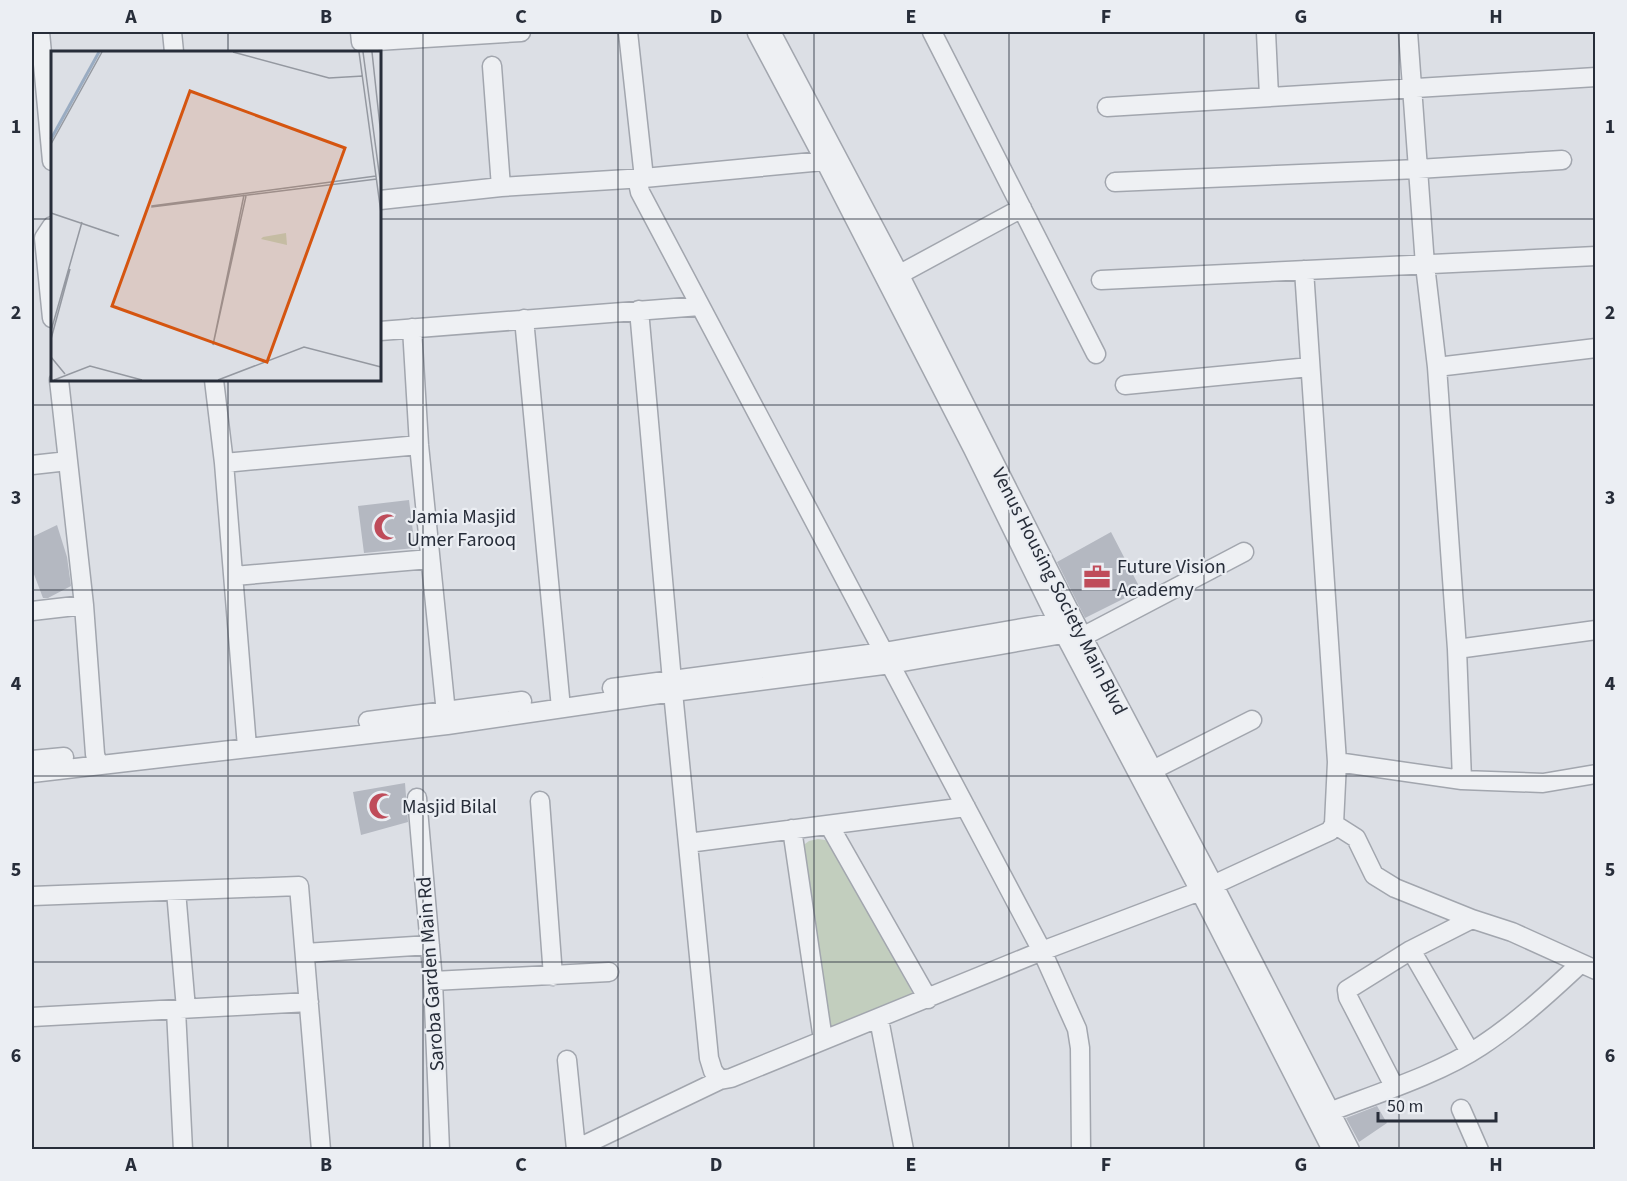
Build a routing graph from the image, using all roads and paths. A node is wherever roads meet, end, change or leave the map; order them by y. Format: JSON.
{"nodes":[{"id":1,"x":40,"y":32,"type":"edge"},
{"id":2,"x":172,"y":32,"type":"edge"},
{"id":3,"x":360,"y":32,"type":"edge"},
{"id":4,"x":519,"y":32,"type":"edge"},
{"id":5,"x":628,"y":32,"type":"edge"},
{"id":6,"x":763,"y":32,"type":"edge"},
{"id":7,"x":932,"y":32,"type":"edge"},
{"id":8,"x":1266,"y":32,"type":"edge"},
{"id":9,"x":1408,"y":32,"type":"edge"},
{"id":10,"x":174,"y":51,"type":"edge"},
{"id":11,"x":492,"y":66,"type":"dead end"},
{"id":12,"x":1596,"y":77,"type":"edge"},
{"id":13,"x":1412,"y":88,"type":"junction"},
{"id":14,"x":1269,"y":96,"type":"junction"},
{"id":15,"x":1107,"y":106,"type":"dead end"},
{"id":16,"x":51,"y":150,"type":"edge"},
{"id":17,"x":832,"y":160,"type":"junction"},
{"id":18,"x":1562,"y":160,"type":"dead end"},
{"id":19,"x":1418,"y":170,"type":"junction"},
{"id":20,"x":641,"y":178,"type":"junction"},
{"id":21,"x":1115,"y":182,"type":"dead end"},
{"id":22,"x":501,"y":187,"type":"junction"},
{"id":23,"x":381,"y":200,"type":"edge"},
{"id":24,"x":1022,"y":208,"type":"junction"},
{"id":25,"x":44,"y":227,"type":"edge"},
{"id":26,"x":1596,"y":256,"type":"edge"},
{"id":27,"x":1425,"y":265,"type":"junction"},
{"id":28,"x":1304,"y":270,"type":"junction"},
{"id":29,"x":893,"y":277,"type":"junction"},
{"id":30,"x":1101,"y":280,"type":"dead end"},
{"id":31,"x":700,"y":306,"type":"junction"},
{"id":32,"x":51,"y":308,"type":"edge"},
{"id":33,"x":639,"y":310,"type":"junction"},
{"id":34,"x":524,"y":319,"type":"junction"},
{"id":35,"x":412,"y":328,"type":"junction"},
{"id":36,"x":381,"y":331,"type":"edge"},
{"id":37,"x":1596,"y":348,"type":"edge"},
{"id":38,"x":1095,"y":354,"type":"dead end"},
{"id":39,"x":1310,"y":367,"type":"junction"},
{"id":40,"x":1437,"y":367,"type":"junction"},
{"id":41,"x":59,"y":381,"type":"edge"},
{"id":42,"x":214,"y":381,"type":"edge"},
{"id":43,"x":1125,"y":385,"type":"dead end"},
{"id":44,"x":418,"y":444,"type":"junction"},
{"id":45,"x":68,"y":461,"type":"junction"},
{"id":46,"x":224,"y":464,"type":"junction"},
{"id":47,"x":32,"y":465,"type":"edge"},
{"id":48,"x":1244,"y":552,"type":"dead end"},
{"id":49,"x":430,"y":559,"type":"junction"},
{"id":50,"x":234,"y":576,"type":"junction"},
{"id":51,"x":84,"y":605,"type":"junction"},
{"id":52,"x":32,"y":611,"type":"edge"},
{"id":53,"x":1071,"y":628,"type":"junction"},
{"id":54,"x":1596,"y":630,"type":"edge"},
{"id":55,"x":1457,"y":649,"type":"junction"},
{"id":56,"x":887,"y":658,"type":"junction"},
{"id":57,"x":672,"y":686,"type":"junction"},
{"id":58,"x":560,"y":702,"type":"junction"},
{"id":59,"x":446,"y":718,"type":"junction"},
{"id":60,"x":1252,"y":720,"type":"dead end"},
{"id":61,"x":246,"y":742,"type":"junction"},
{"id":62,"x":97,"y":759,"type":"junction"},
{"id":63,"x":32,"y":760,"type":"edge"},
{"id":64,"x":1337,"y":762,"type":"junction"},
{"id":65,"x":32,"y":773,"type":"edge"},
{"id":66,"x":1146,"y":773,"type":"junction"},
{"id":67,"x":1596,"y":774,"type":"edge"},
{"id":68,"x":1462,"y":780,"type":"junction"},
{"id":69,"x":417,"y":798,"type":"dead end"},
{"id":70,"x":540,"y":801,"type":"dead end"},
{"id":71,"x":966,"y":807,"type":"junction"},
{"id":72,"x":1334,"y":824,"type":"junction"},
{"id":73,"x":828,"y":825,"type":"junction"},
{"id":74,"x":792,"y":829,"type":"junction"},
{"id":75,"x":688,"y":843,"type":"junction"},
{"id":76,"x":1207,"y":888,"type":"junction"},
{"id":77,"x":176,"y":891,"type":"junction"},
{"id":78,"x":32,"y":896,"type":"edge"},
{"id":79,"x":1472,"y":919,"type":"junction"},
{"id":80,"x":430,"y":945,"type":"junction"},
{"id":81,"x":1411,"y":950,"type":"junction"},
{"id":82,"x":1042,"y":951,"type":"junction"},
{"id":83,"x":305,"y":953,"type":"junction"},
{"id":84,"x":1588,"y":967,"type":"edge"},
{"id":85,"x":609,"y":972,"type":"dead end"},
{"id":86,"x":554,"y":976,"type":"junction"},
{"id":87,"x":433,"y":981,"type":"junction"},
{"id":88,"x":928,"y":999,"type":"junction"},
{"id":89,"x":309,"y":1002,"type":"junction"},
{"id":90,"x":181,"y":1009,"type":"junction"},
{"id":91,"x":32,"y":1017,"type":"edge"},
{"id":92,"x":879,"y":1019,"type":"junction"},
{"id":93,"x":823,"y":1040,"type":"junction"},
{"id":94,"x":1470,"y":1052,"type":"junction"},
{"id":95,"x":567,"y":1060,"type":"dead end"},
{"id":96,"x":720,"y":1080,"type":"junction"},
{"id":97,"x":1394,"y":1086,"type":"junction"},
{"id":98,"x":1323,"y":1114,"type":"junction"},
{"id":99,"x":183,"y":1149,"type":"edge"},
{"id":100,"x":321,"y":1149,"type":"edge"},
{"id":101,"x":440,"y":1149,"type":"edge"},
{"id":102,"x":904,"y":1149,"type":"edge"},
{"id":103,"x":1081,"y":1149,"type":"edge"},
{"id":104,"x":1332,"y":1149,"type":"edge"},
{"id":105,"x":1350,"y":1149,"type":"edge"},
{"id":106,"x":1466,"y":1149,"type":"edge"},
{"id":107,"x":1479,"y":1149,"type":"edge"}],
"edges":[{"from":1,"to":16,"type":"street"},
{"from":2,"to":10,"type":"street"},
{"from":3,"to":4,"type":"street"},
{"from":5,"to":20,"type":"street"},
{"from":6,"to":17,"type":"street","name":"Venus Housing Society Main Blvd"},
{"from":7,"to":24,"type":"street"},
{"from":8,"to":14,"type":"street"},
{"from":9,"to":13,"type":"street"},
{"from":11,"to":22,"type":"street"},
{"from":12,"to":13,"type":"street"},
{"from":13,"to":14,"type":"street"},
{"from":13,"to":19,"type":"street"},
{"from":14,"to":15,"type":"street"},
{"from":17,"to":20,"type":"street"},
{"from":17,"to":29,"type":"street","name":"Venus Housing Society Main Blvd"},
{"from":18,"to":19,"type":"street"},
{"from":19,"to":21,"type":"street"},
{"from":19,"to":27,"type":"street"},
{"from":20,"to":22,"type":"street"},
{"from":20,"to":31,"type":"street"},
{"from":22,"to":23,"type":"street"},
{"from":24,"to":29,"type":"street"},
{"from":24,"to":38,"type":"street"},
{"from":25,"to":32,"type":"street"},
{"from":26,"to":27,"type":"street"},
{"from":27,"to":28,"type":"street"},
{"from":27,"to":40,"type":"street"},
{"from":28,"to":30,"type":"street"},
{"from":28,"to":39,"type":"street"},
{"from":29,"to":53,"type":"street","name":"Venus Housing Society Main Blvd"},
{"from":31,"to":33,"type":"street"},
{"from":31,"to":56,"type":"street"},
{"from":33,"to":34,"type":"street"},
{"from":33,"to":57,"type":"street"},
{"from":34,"to":35,"type":"street"},
{"from":34,"to":58,"type":"street"},
{"from":35,"to":36,"type":"street"},
{"from":35,"to":44,"type":"street"},
{"from":37,"to":40,"type":"street"},
{"from":39,"to":43,"type":"street"},
{"from":39,"to":64,"type":"street"},
{"from":40,"to":55,"type":"street"},
{"from":41,"to":45,"type":"street"},
{"from":42,"to":46,"type":"street"},
{"from":44,"to":46,"type":"street"},
{"from":44,"to":49,"type":"street"},
{"from":45,"to":47,"type":"street"},
{"from":45,"to":51,"type":"street"},
{"from":46,"to":50,"type":"street"},
{"from":48,"to":53,"type":"street"},
{"from":49,"to":50,"type":"street"},
{"from":49,"to":59,"type":"street"},
{"from":50,"to":61,"type":"street"},
{"from":51,"to":52,"type":"street"},
{"from":51,"to":62,"type":"street"},
{"from":53,"to":56,"type":"street"},
{"from":53,"to":66,"type":"street","name":"Venus Housing Society Main Blvd"},
{"from":54,"to":55,"type":"street"},
{"from":55,"to":68,"type":"street"},
{"from":56,"to":57,"type":"street"},
{"from":56,"to":71,"type":"street"},
{"from":57,"to":58,"type":"street"},
{"from":57,"to":75,"type":"street"},
{"from":58,"to":59,"type":"street"},
{"from":59,"to":61,"type":"street"},
{"from":60,"to":66,"type":"street"},
{"from":61,"to":62,"type":"street"},
{"from":62,"to":63,"type":"street"},
{"from":62,"to":65,"type":"street"},
{"from":64,"to":68,"type":"street"},
{"from":64,"to":72,"type":"street"},
{"from":66,"to":76,"type":"street","name":"Venus Housing Society Main Blvd"},
{"from":67,"to":68,"type":"street"},
{"from":69,"to":80,"type":"street","name":"Saroba Garden Main Rd"},
{"from":70,"to":86,"type":"street"},
{"from":71,"to":73,"type":"street"},
{"from":71,"to":82,"type":"street"},
{"from":72,"to":76,"type":"street"},
{"from":72,"to":79,"type":"street"},
{"from":73,"to":74,"type":"street"},
{"from":73,"to":88,"type":"street"},
{"from":74,"to":75,"type":"street"},
{"from":74,"to":93,"type":"street"},
{"from":75,"to":96,"type":"street"},
{"from":76,"to":82,"type":"street"},
{"from":76,"to":98,"type":"street","name":"Venus Housing Society Main Blvd"},
{"from":77,"to":78,"type":"street"},
{"from":77,"to":83,"type":"street"},
{"from":77,"to":90,"type":"street"},
{"from":79,"to":81,"type":"street"},
{"from":79,"to":84,"type":"street"},
{"from":80,"to":83,"type":"street"},
{"from":80,"to":87,"type":"street","name":"Saroba Garden Main Rd"},
{"from":81,"to":94,"type":"street"},
{"from":81,"to":97,"type":"street"},
{"from":82,"to":88,"type":"street"},
{"from":82,"to":103,"type":"street"},
{"from":83,"to":89,"type":"street"},
{"from":84,"to":94,"type":"street"},
{"from":85,"to":86,"type":"street"},
{"from":86,"to":87,"type":"street"},
{"from":87,"to":101,"type":"street","name":"Saroba Garden Main Rd"},
{"from":88,"to":92,"type":"street"},
{"from":89,"to":90,"type":"street"},
{"from":89,"to":100,"type":"street"},
{"from":90,"to":91,"type":"street"},
{"from":90,"to":99,"type":"street"},
{"from":92,"to":93,"type":"street"},
{"from":92,"to":102,"type":"street"},
{"from":93,"to":96,"type":"street"},
{"from":94,"to":97,"type":"street"},
{"from":95,"to":96,"type":"street"},
{"from":97,"to":98,"type":"street"},
{"from":98,"to":104,"type":"street","name":"Venus Housing Society Main Blvd"},
{"from":98,"to":105,"type":"street","name":"Venus Housing Society Main Blvd"},
{"from":106,"to":107,"type":"street"}]}
